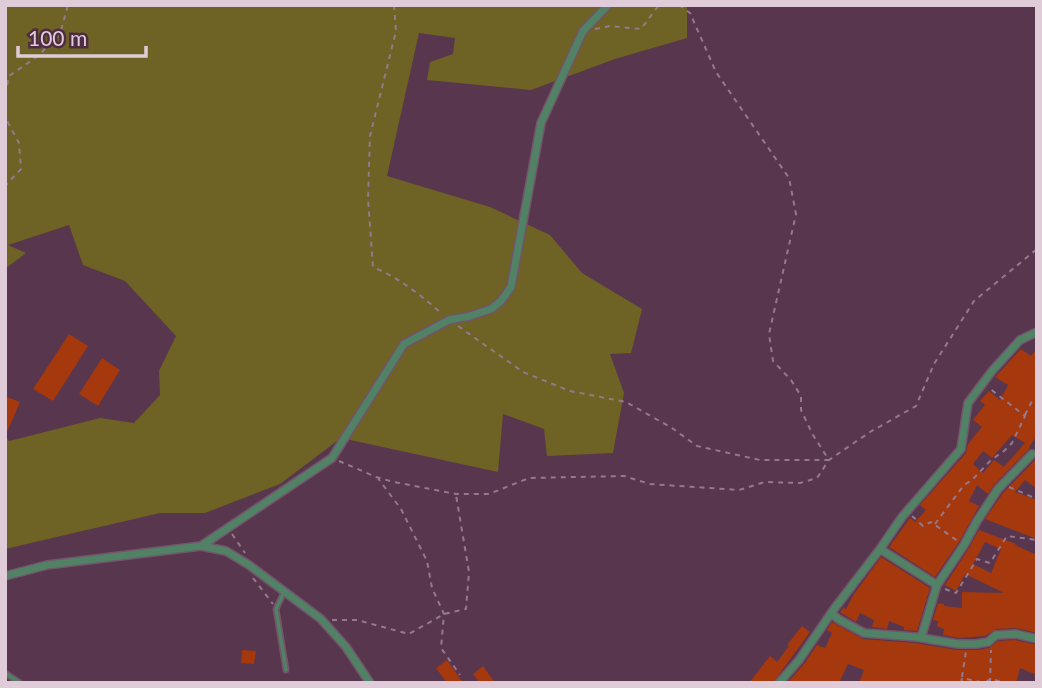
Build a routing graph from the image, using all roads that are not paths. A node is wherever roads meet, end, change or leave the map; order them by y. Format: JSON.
{"nodes":[{"id":1,"x":608,"y":5,"type":"edge"},
{"id":2,"x":1037,"y":332,"type":"edge"},
{"id":3,"x":1031,"y":454,"type":"dead end"},
{"id":4,"x":201,"y":546,"type":"junction"},
{"id":5,"x":880,"y":549,"type":"junction"},
{"id":6,"x":5,"y":576,"type":"edge"},
{"id":7,"x":937,"y":585,"type":"junction"},
{"id":8,"x":284,"y":592,"type":"junction"},
{"id":9,"x":831,"y":613,"type":"junction"},
{"id":10,"x":921,"y":638,"type":"junction"},
{"id":11,"x":1037,"y":639,"type":"edge"},
{"id":12,"x":286,"y":670,"type":"dead end"},
{"id":13,"x":5,"y":673,"type":"edge"},
{"id":14,"x":20,"y":683,"type":"edge"},
{"id":15,"x":370,"y":683,"type":"edge"},
{"id":16,"x":779,"y":683,"type":"edge"}],
"edges":[{"from":1,"to":4,"type":"street"},
{"from":2,"to":5,"type":"street"},
{"from":3,"to":7,"type":"street"},
{"from":4,"to":6,"type":"street"},
{"from":4,"to":8,"type":"street"},
{"from":5,"to":7,"type":"street"},
{"from":5,"to":9,"type":"street"},
{"from":7,"to":10,"type":"street"},
{"from":8,"to":12,"type":"lane"},
{"from":8,"to":15,"type":"street"},
{"from":9,"to":10,"type":"street"},
{"from":9,"to":16,"type":"street"},
{"from":10,"to":11,"type":"street"},
{"from":13,"to":14,"type":"lane"}]}
